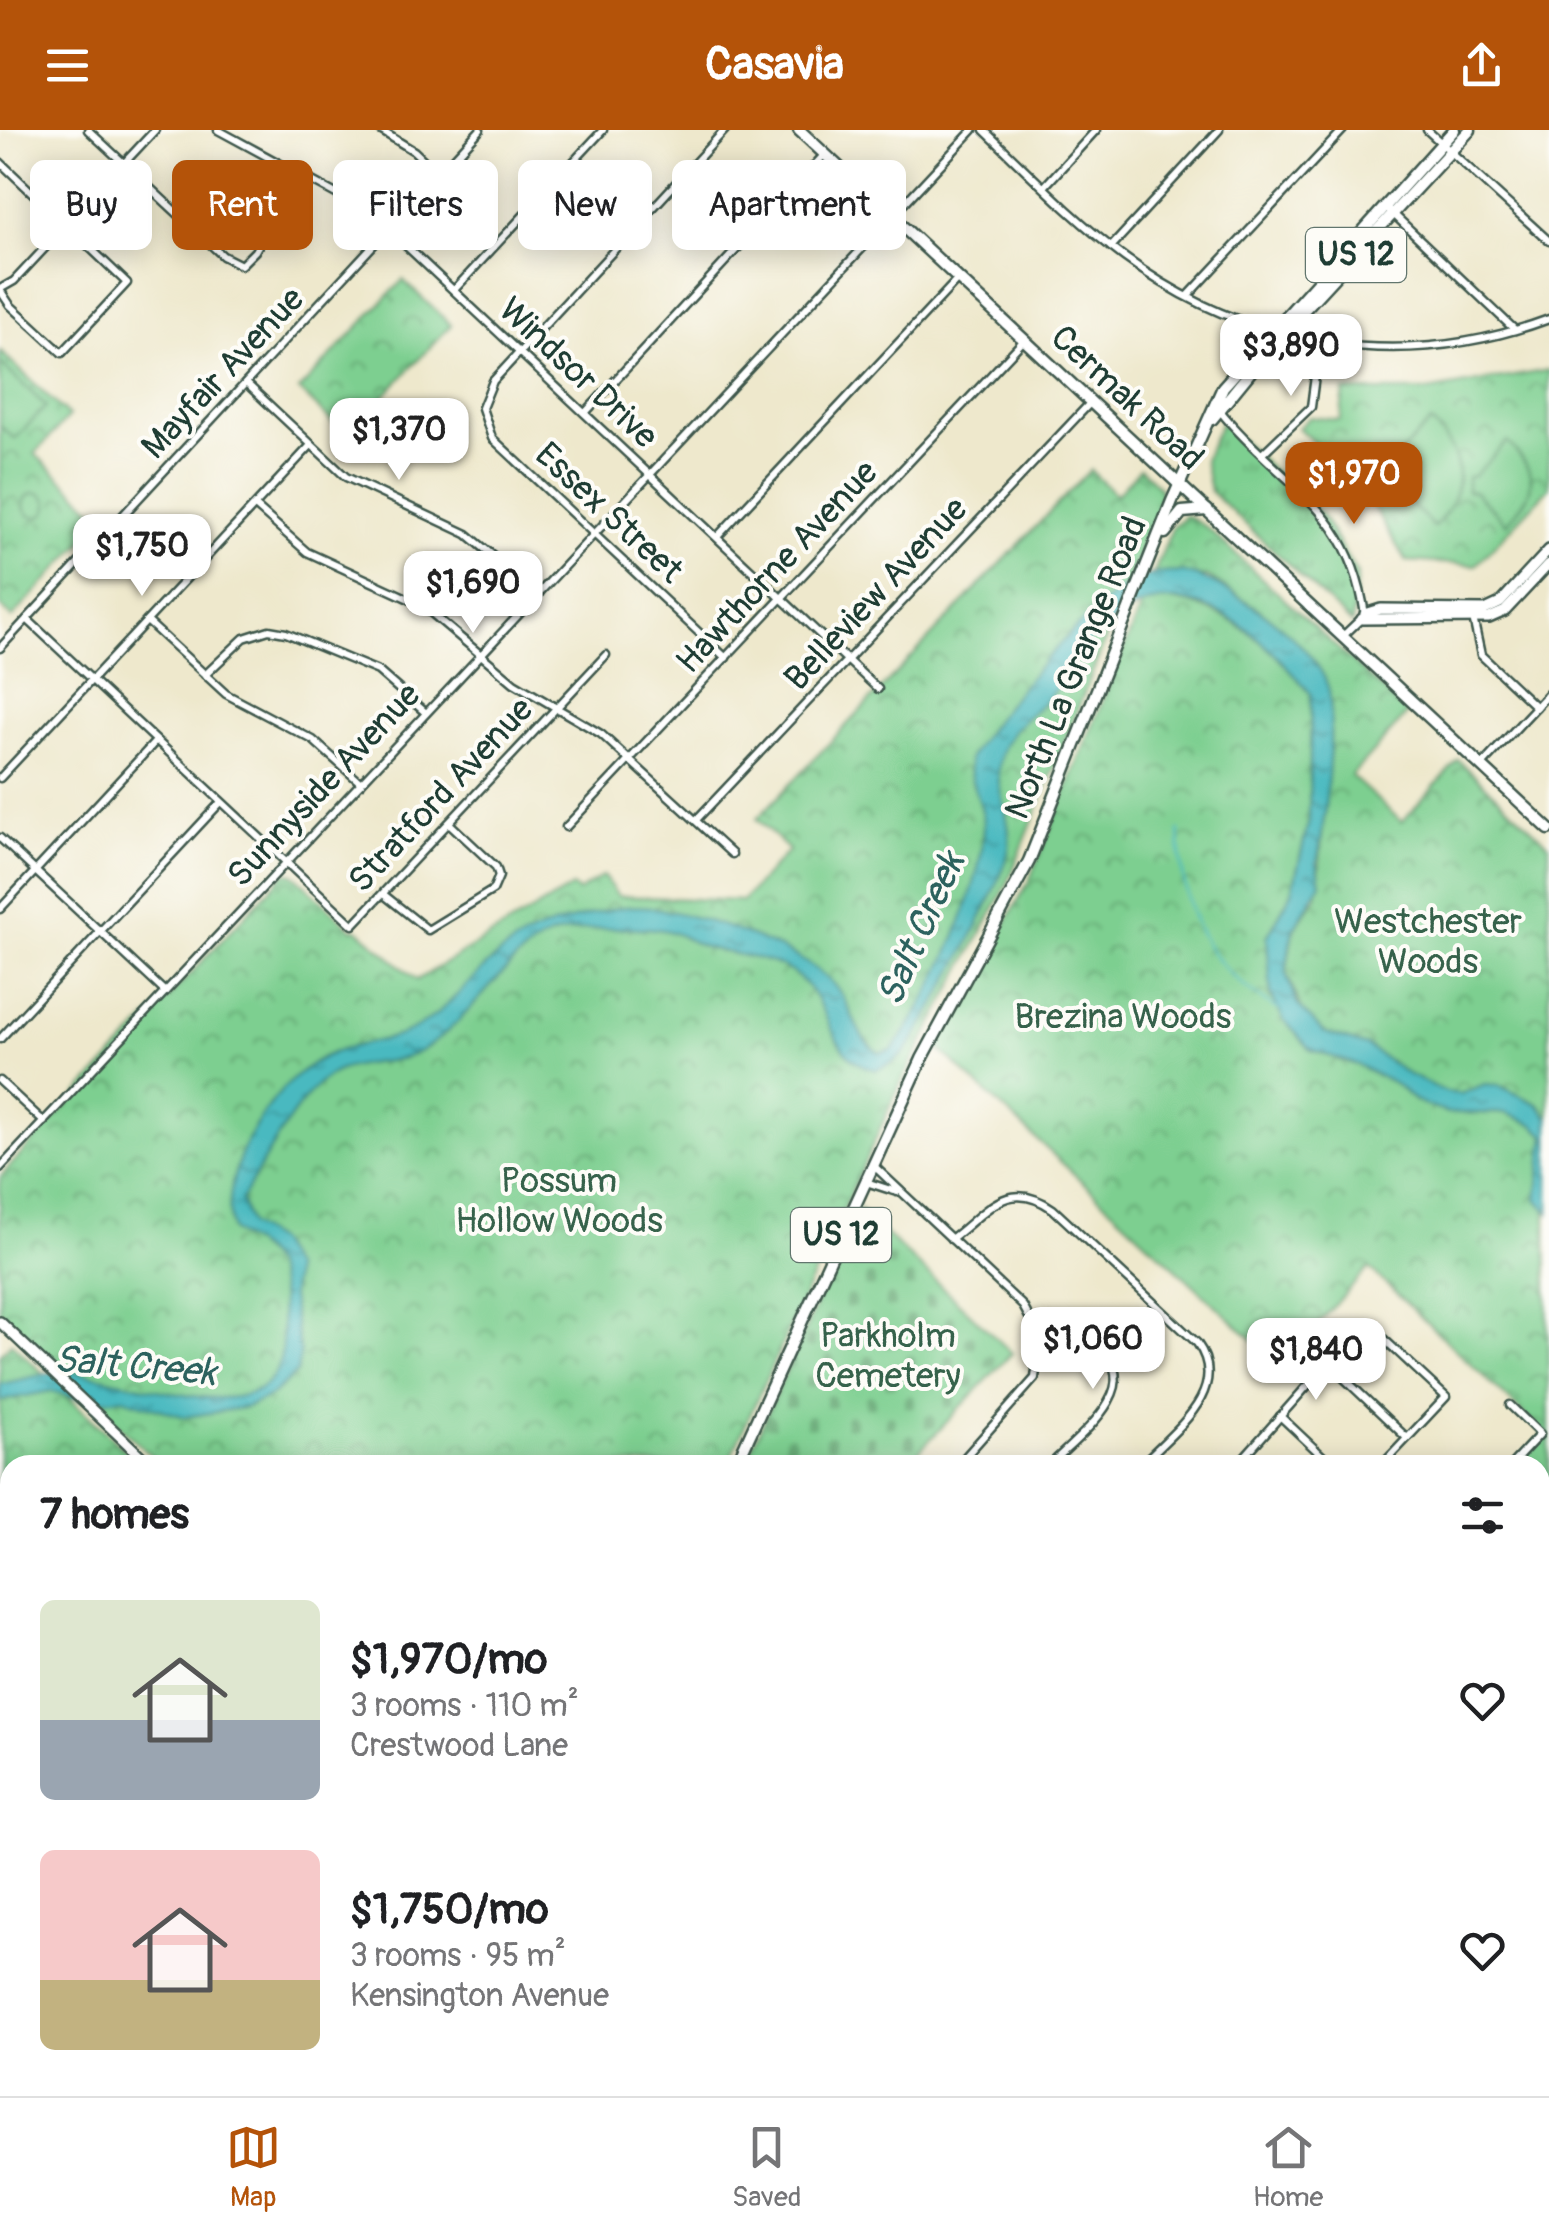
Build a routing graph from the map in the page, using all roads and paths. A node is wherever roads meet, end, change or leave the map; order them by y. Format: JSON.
{"nodes":[{"id":1,"x":88,"y":130,"type":"edge"},
{"id":2,"x":154,"y":130,"type":"edge"},
{"id":3,"x":218,"y":130,"type":"edge"},
{"id":4,"x":380,"y":130,"type":"edge"},
{"id":5,"x":480,"y":130,"type":"edge"},
{"id":6,"x":603,"y":130,"type":"edge"},
{"id":7,"x":725,"y":130,"type":"edge"},
{"id":8,"x":800,"y":130,"type":"edge"},
{"id":9,"x":973,"y":130,"type":"edge"},
{"id":10,"x":984,"y":130,"type":"edge"},
{"id":11,"x":1096,"y":130,"type":"edge"},
{"id":12,"x":1219,"y":130,"type":"edge"},
{"id":13,"x":1343,"y":130,"type":"edge"},
{"id":14,"x":1427,"y":130,"type":"edge"},
{"id":15,"x":1454,"y":130,"type":"edge"},
{"id":16,"x":1470,"y":130,"type":"edge"},
{"id":17,"x":1447,"y":147,"type":"junction"},
{"id":18,"x":825,"y":154,"type":"junction"},
{"id":19,"x":120,"y":160,"type":"edge"},
{"id":20,"x":126,"y":160,"type":"edge"},
{"id":21,"x":277,"y":160,"type":"edge"},
{"id":22,"x":423,"y":160,"type":"edge"},
{"id":23,"x":453,"y":160,"type":"edge"},
{"id":24,"x":831,"y":160,"type":"edge"},
{"id":25,"x":0,"y":162,"type":"edge"},
{"id":26,"x":1044,"y":186,"type":"junction"},
{"id":27,"x":152,"y":190,"type":"edge"},
{"id":28,"x":30,"y":191,"type":"edge"},
{"id":29,"x":906,"y":201,"type":"edge"},
{"id":30,"x":172,"y":209,"type":"edge"},
{"id":31,"x":1389,"y":210,"type":"junction"},
{"id":32,"x":906,"y":229,"type":"edge"},
{"id":33,"x":1549,"y":241,"type":"edge"},
{"id":34,"x":1111,"y":247,"type":"junction"},
{"id":35,"x":43,"y":250,"type":"edge"},
{"id":36,"x":92,"y":250,"type":"edge"},
{"id":37,"x":217,"y":250,"type":"edge"},
{"id":38,"x":255,"y":250,"type":"edge"},
{"id":39,"x":370,"y":250,"type":"edge"},
{"id":40,"x":411,"y":250,"type":"edge"},
{"id":41,"x":860,"y":250,"type":"edge"},
{"id":42,"x":958,"y":278,"type":"junction"},
{"id":43,"x":0,"y":289,"type":"edge"},
{"id":44,"x":454,"y":290,"type":"junction"},
{"id":45,"x":1188,"y":296,"type":"junction"},
{"id":46,"x":1549,"y":320,"type":"edge"},
{"id":47,"x":1516,"y":330,"type":"junction"},
{"id":48,"x":1276,"y":332,"type":"junction"},
{"id":49,"x":1024,"y":340,"type":"junction"},
{"id":50,"x":1319,"y":345,"type":"junction"},
{"id":51,"x":520,"y":352,"type":"junction"},
{"id":52,"x":246,"y":383,"type":"junction"},
{"id":53,"x":1091,"y":402,"type":"junction"},
{"id":54,"x":585,"y":413,"type":"junction"},
{"id":55,"x":1215,"y":417,"type":"junction"},
{"id":56,"x":311,"y":445,"type":"junction"},
{"id":57,"x":1262,"y":454,"type":"junction"},
{"id":58,"x":651,"y":475,"type":"junction"},
{"id":59,"x":1180,"y":484,"type":"junction"},
{"id":60,"x":254,"y":506,"type":"junction"},
{"id":61,"x":1207,"y":510,"type":"junction"},
{"id":62,"x":596,"y":536,"type":"junction"},
{"id":63,"x":717,"y":536,"type":"junction"},
{"id":64,"x":1549,"y":550,"type":"edge"},
{"id":65,"x":1150,"y":555,"type":"junction"},
{"id":66,"x":1549,"y":564,"type":"edge"},
{"id":67,"x":1539,"y":575,"type":"junction"},
{"id":68,"x":539,"y":594,"type":"junction"},
{"id":69,"x":782,"y":598,"type":"junction"},
{"id":70,"x":1473,"y":615,"type":"junction"},
{"id":71,"x":1363,"y":616,"type":"junction"},
{"id":72,"x":27,"y":619,"type":"junction"},
{"id":73,"x":147,"y":621,"type":"junction"},
{"id":74,"x":1344,"y":635,"type":"junction"},
{"id":75,"x":0,"y":648,"type":"edge"},
{"id":76,"x":480,"y":655,"type":"junction"},
{"id":77,"x":606,"y":655,"type":"dead end"},
{"id":78,"x":726,"y":658,"type":"junction"},
{"id":79,"x":848,"y":660,"type":"junction"},
{"id":80,"x":205,"y":675,"type":"junction"},
{"id":81,"x":91,"y":680,"type":"junction"},
{"id":82,"x":878,"y":688,"type":"dead end"},
{"id":83,"x":1549,"y":693,"type":"edge"},
{"id":84,"x":557,"y":707,"type":"junction"},
{"id":85,"x":1536,"y":707,"type":"junction"},
{"id":86,"x":426,"y":713,"type":"junction"},
{"id":87,"x":156,"y":741,"type":"junction"},
{"id":88,"x":631,"y":758,"type":"junction"},
{"id":89,"x":1481,"y":766,"type":"junction"},
{"id":90,"x":0,"y":778,"type":"edge"},
{"id":91,"x":361,"y":783,"type":"junction"},
{"id":92,"x":222,"y":802,"type":"junction"},
{"id":93,"x":696,"y":820,"type":"junction"},
{"id":94,"x":450,"y":822,"type":"junction"},
{"id":95,"x":1548,"y":826,"type":"edge"},
{"id":96,"x":566,"y":827,"type":"dead end"},
{"id":97,"x":0,"y":838,"type":"edge"},
{"id":98,"x":732,"y":854,"type":"dead end"},
{"id":99,"x":287,"y":863,"type":"junction"},
{"id":100,"x":35,"y":871,"type":"junction"},
{"id":101,"x":383,"y":894,"type":"junction"},
{"id":102,"x":0,"y":909,"type":"edge"},
{"id":103,"x":101,"y":931,"type":"junction"},
{"id":104,"x":165,"y":992,"type":"junction"},
{"id":105,"x":0,"y":1039,"type":"edge"},
{"id":106,"x":0,"y":1081,"type":"edge"},
{"id":107,"x":44,"y":1122,"type":"junction"},
{"id":108,"x":873,"y":1166,"type":"junction"},
{"id":109,"x":0,"y":1168,"type":"edge"},
{"id":110,"x":866,"y":1182,"type":"junction"},
{"id":111,"x":898,"y":1192,"type":"junction"},
{"id":112,"x":952,"y":1239,"type":"junction"},
{"id":113,"x":0,"y":1322,"type":"edge"},
{"id":114,"x":1040,"y":1338,"type":"junction"},
{"id":115,"x":1332,"y":1368,"type":"junction"},
{"id":116,"x":1510,"y":1405,"type":"dead end"},
{"id":117,"x":1280,"y":1416,"type":"junction"},
{"id":118,"x":1407,"y":1438,"type":"junction"},
{"id":119,"x":140,"y":1455,"type":"edge"},
{"id":120,"x":741,"y":1455,"type":"edge"},
{"id":121,"x":967,"y":1455,"type":"edge"},
{"id":122,"x":1059,"y":1455,"type":"edge"},
{"id":123,"x":1150,"y":1455,"type":"edge"},
{"id":124,"x":1246,"y":1455,"type":"edge"},
{"id":125,"x":1321,"y":1455,"type":"edge"},
{"id":126,"x":1391,"y":1455,"type":"edge"},
{"id":127,"x":1520,"y":1455,"type":"edge"}],
"edges":[{"from":1,"to":19,"type":"street"},
{"from":2,"to":20,"type":"street"},
{"from":3,"to":21,"type":"street","name":"Windsor Drive"},
{"from":4,"to":22,"type":"street"},
{"from":5,"to":23,"type":"street","name":"Mayfair Avenue"},
{"from":6,"to":44,"type":"street"},
{"from":7,"to":51,"type":"street"},
{"from":8,"to":18,"type":"main road","name":"Cermak Road"},
{"from":9,"to":29,"type":"street","name":"Sunnyside Avenue"},
{"from":10,"to":26,"type":"street"},
{"from":11,"to":26,"type":"street"},
{"from":12,"to":34,"type":"street"},
{"from":13,"to":45,"type":"street"},
{"from":14,"to":17,"type":"street"},
{"from":15,"to":17,"type":"main road","number":"US 12"},
{"from":16,"to":17,"type":"main road","number":"US 12"},
{"from":17,"to":31,"type":"main road","number":"US 12"},
{"from":17,"to":33,"type":"street"},
{"from":18,"to":24,"type":"main road","name":"Cermak Road"},
{"from":18,"to":54,"type":"street"},
{"from":25,"to":28,"type":"street"},
{"from":26,"to":34,"type":"street"},
{"from":27,"to":30,"type":"street"},
{"from":31,"to":47,"type":"street"},
{"from":31,"to":48,"type":"main road","number":"US 12"},
{"from":32,"to":42,"type":"main road","name":"Cermak Road"},
{"from":34,"to":45,"type":"street"},
{"from":35,"to":43,"type":"street"},
{"from":36,"to":43,"type":"street"},
{"from":37,"to":38,"type":"street"},
{"from":39,"to":52,"type":"street","name":"Mayfair Avenue"},
{"from":40,"to":44,"type":"street","name":"Windsor Drive"},
{"from":41,"to":58,"type":"street","name":"Sunnyside Avenue"},
{"from":42,"to":49,"type":"main road","name":"Cermak Road"},
{"from":42,"to":63,"type":"street"},
{"from":44,"to":51,"type":"street","name":"Windsor Drive"},
{"from":45,"to":48,"type":"street"},
{"from":46,"to":47,"type":"street"},
{"from":47,"to":50,"type":"street"},
{"from":48,"to":50,"type":"street"},
{"from":48,"to":55,"type":"main road","number":"US 12"},
{"from":49,"to":53,"type":"main road","name":"Cermak Road"},
{"from":49,"to":69,"type":"street","name":"Hawthorne Avenue"},
{"from":50,"to":57,"type":"street"},
{"from":51,"to":54,"type":"street","name":"Windsor Drive"},
{"from":51,"to":62,"type":"street","name":"Essex Street"},
{"from":52,"to":56,"type":"street"},
{"from":52,"to":72,"type":"street","name":"Mayfair Avenue"},
{"from":53,"to":59,"type":"main road","name":"Cermak Road"},
{"from":53,"to":79,"type":"street","name":"Belleview Avenue"},
{"from":54,"to":58,"type":"street","name":"Windsor Drive"},
{"from":55,"to":57,"type":"street"},
{"from":55,"to":59,"type":"main road","number":"US 12"},
{"from":56,"to":60,"type":"street"},
{"from":56,"to":68,"type":"street"},
{"from":57,"to":71,"type":"street"},
{"from":58,"to":62,"type":"street","name":"Sunnyside Avenue"},
{"from":58,"to":63,"type":"street","name":"Windsor Drive"},
{"from":59,"to":61,"type":"main road","name":"Cermak Road"},
{"from":59,"to":65,"type":"main road","name":"North La Grange Road","number":"US 12"},
{"from":60,"to":73,"type":"street"},
{"from":60,"to":76,"type":"street"},
{"from":61,"to":65,"type":"main road"},
{"from":61,"to":74,"type":"main road","name":"Cermak Road"},
{"from":62,"to":68,"type":"street","name":"Sunnyside Avenue"},
{"from":62,"to":78,"type":"street","name":"Essex Street"},
{"from":63,"to":69,"type":"street","name":"Windsor Drive"},
{"from":64,"to":67,"type":"street"},
{"from":65,"to":108,"type":"main road","name":"North La Grange Road","number":"US 12"},
{"from":66,"to":67,"type":"street"},
{"from":67,"to":70,"type":"street"},
{"from":68,"to":76,"type":"street","name":"Sunnyside Avenue"},
{"from":69,"to":78,"type":"street","name":"Hawthorne Avenue"},
{"from":69,"to":79,"type":"street","name":"Windsor Drive"},
{"from":70,"to":71,"type":"street"},
{"from":70,"to":85,"type":"street"},
{"from":71,"to":74,"type":"street"},
{"from":72,"to":75,"type":"street","name":"Mayfair Avenue"},
{"from":72,"to":81,"type":"street"},
{"from":73,"to":80,"type":"street"},
{"from":73,"to":81,"type":"street"},
{"from":74,"to":89,"type":"main road","name":"Cermak Road"},
{"from":76,"to":84,"type":"street"},
{"from":76,"to":86,"type":"street","name":"Sunnyside Avenue"},
{"from":77,"to":84,"type":"street","name":"Stratford Avenue"},
{"from":78,"to":88,"type":"street","name":"Hawthorne Avenue"},
{"from":79,"to":82,"type":"street","name":"Windsor Drive"},
{"from":79,"to":93,"type":"street","name":"Belleview Avenue"},
{"from":80,"to":86,"type":"street"},
{"from":80,"to":91,"type":"street"},
{"from":81,"to":87,"type":"street"},
{"from":81,"to":90,"type":"street"},
{"from":83,"to":85,"type":"street"},
{"from":84,"to":88,"type":"street"},
{"from":84,"to":94,"type":"street","name":"Stratford Avenue"},
{"from":85,"to":89,"type":"street"},
{"from":86,"to":91,"type":"street","name":"Sunnyside Avenue"},
{"from":87,"to":92,"type":"street"},
{"from":87,"to":100,"type":"street"},
{"from":88,"to":93,"type":"street"},
{"from":88,"to":96,"type":"street","name":"Hawthorne Avenue"},
{"from":89,"to":95,"type":"main road","name":"Cermak Road"},
{"from":91,"to":99,"type":"street","name":"Sunnyside Avenue"},
{"from":92,"to":99,"type":"street"},
{"from":92,"to":103,"type":"street"},
{"from":93,"to":98,"type":"street"},
{"from":94,"to":101,"type":"street","name":"Stratford Avenue"},
{"from":94,"to":101,"type":"street"},
{"from":97,"to":100,"type":"street"},
{"from":99,"to":101,"type":"street","name":"Stratford Avenue"},
{"from":99,"to":104,"type":"street","name":"Sunnyside Avenue"},
{"from":100,"to":102,"type":"street"},
{"from":100,"to":103,"type":"street"},
{"from":103,"to":104,"type":"street"},
{"from":103,"to":105,"type":"street"},
{"from":104,"to":107,"type":"street","name":"Sunnyside Avenue"},
{"from":106,"to":107,"type":"street"},
{"from":107,"to":109,"type":"street","name":"Sunnyside Avenue"},
{"from":108,"to":110,"type":"main road","name":"North La Grange Road","number":"US 12"},
{"from":108,"to":111,"type":"street"},
{"from":110,"to":111,"type":"street"},
{"from":110,"to":120,"type":"main road","name":"North La Grange Road","number":"US 12"},
{"from":111,"to":112,"type":"street"},
{"from":112,"to":114,"type":"street"},
{"from":112,"to":123,"type":"street"},
{"from":113,"to":119,"type":"street"},
{"from":114,"to":121,"type":"street"},
{"from":114,"to":122,"type":"street"},
{"from":115,"to":117,"type":"street"},
{"from":115,"to":118,"type":"street"},
{"from":115,"to":118,"type":"street"},
{"from":116,"to":127,"type":"street"},
{"from":117,"to":124,"type":"street"},
{"from":117,"to":125,"type":"street"},
{"from":118,"to":126,"type":"street"}]}
